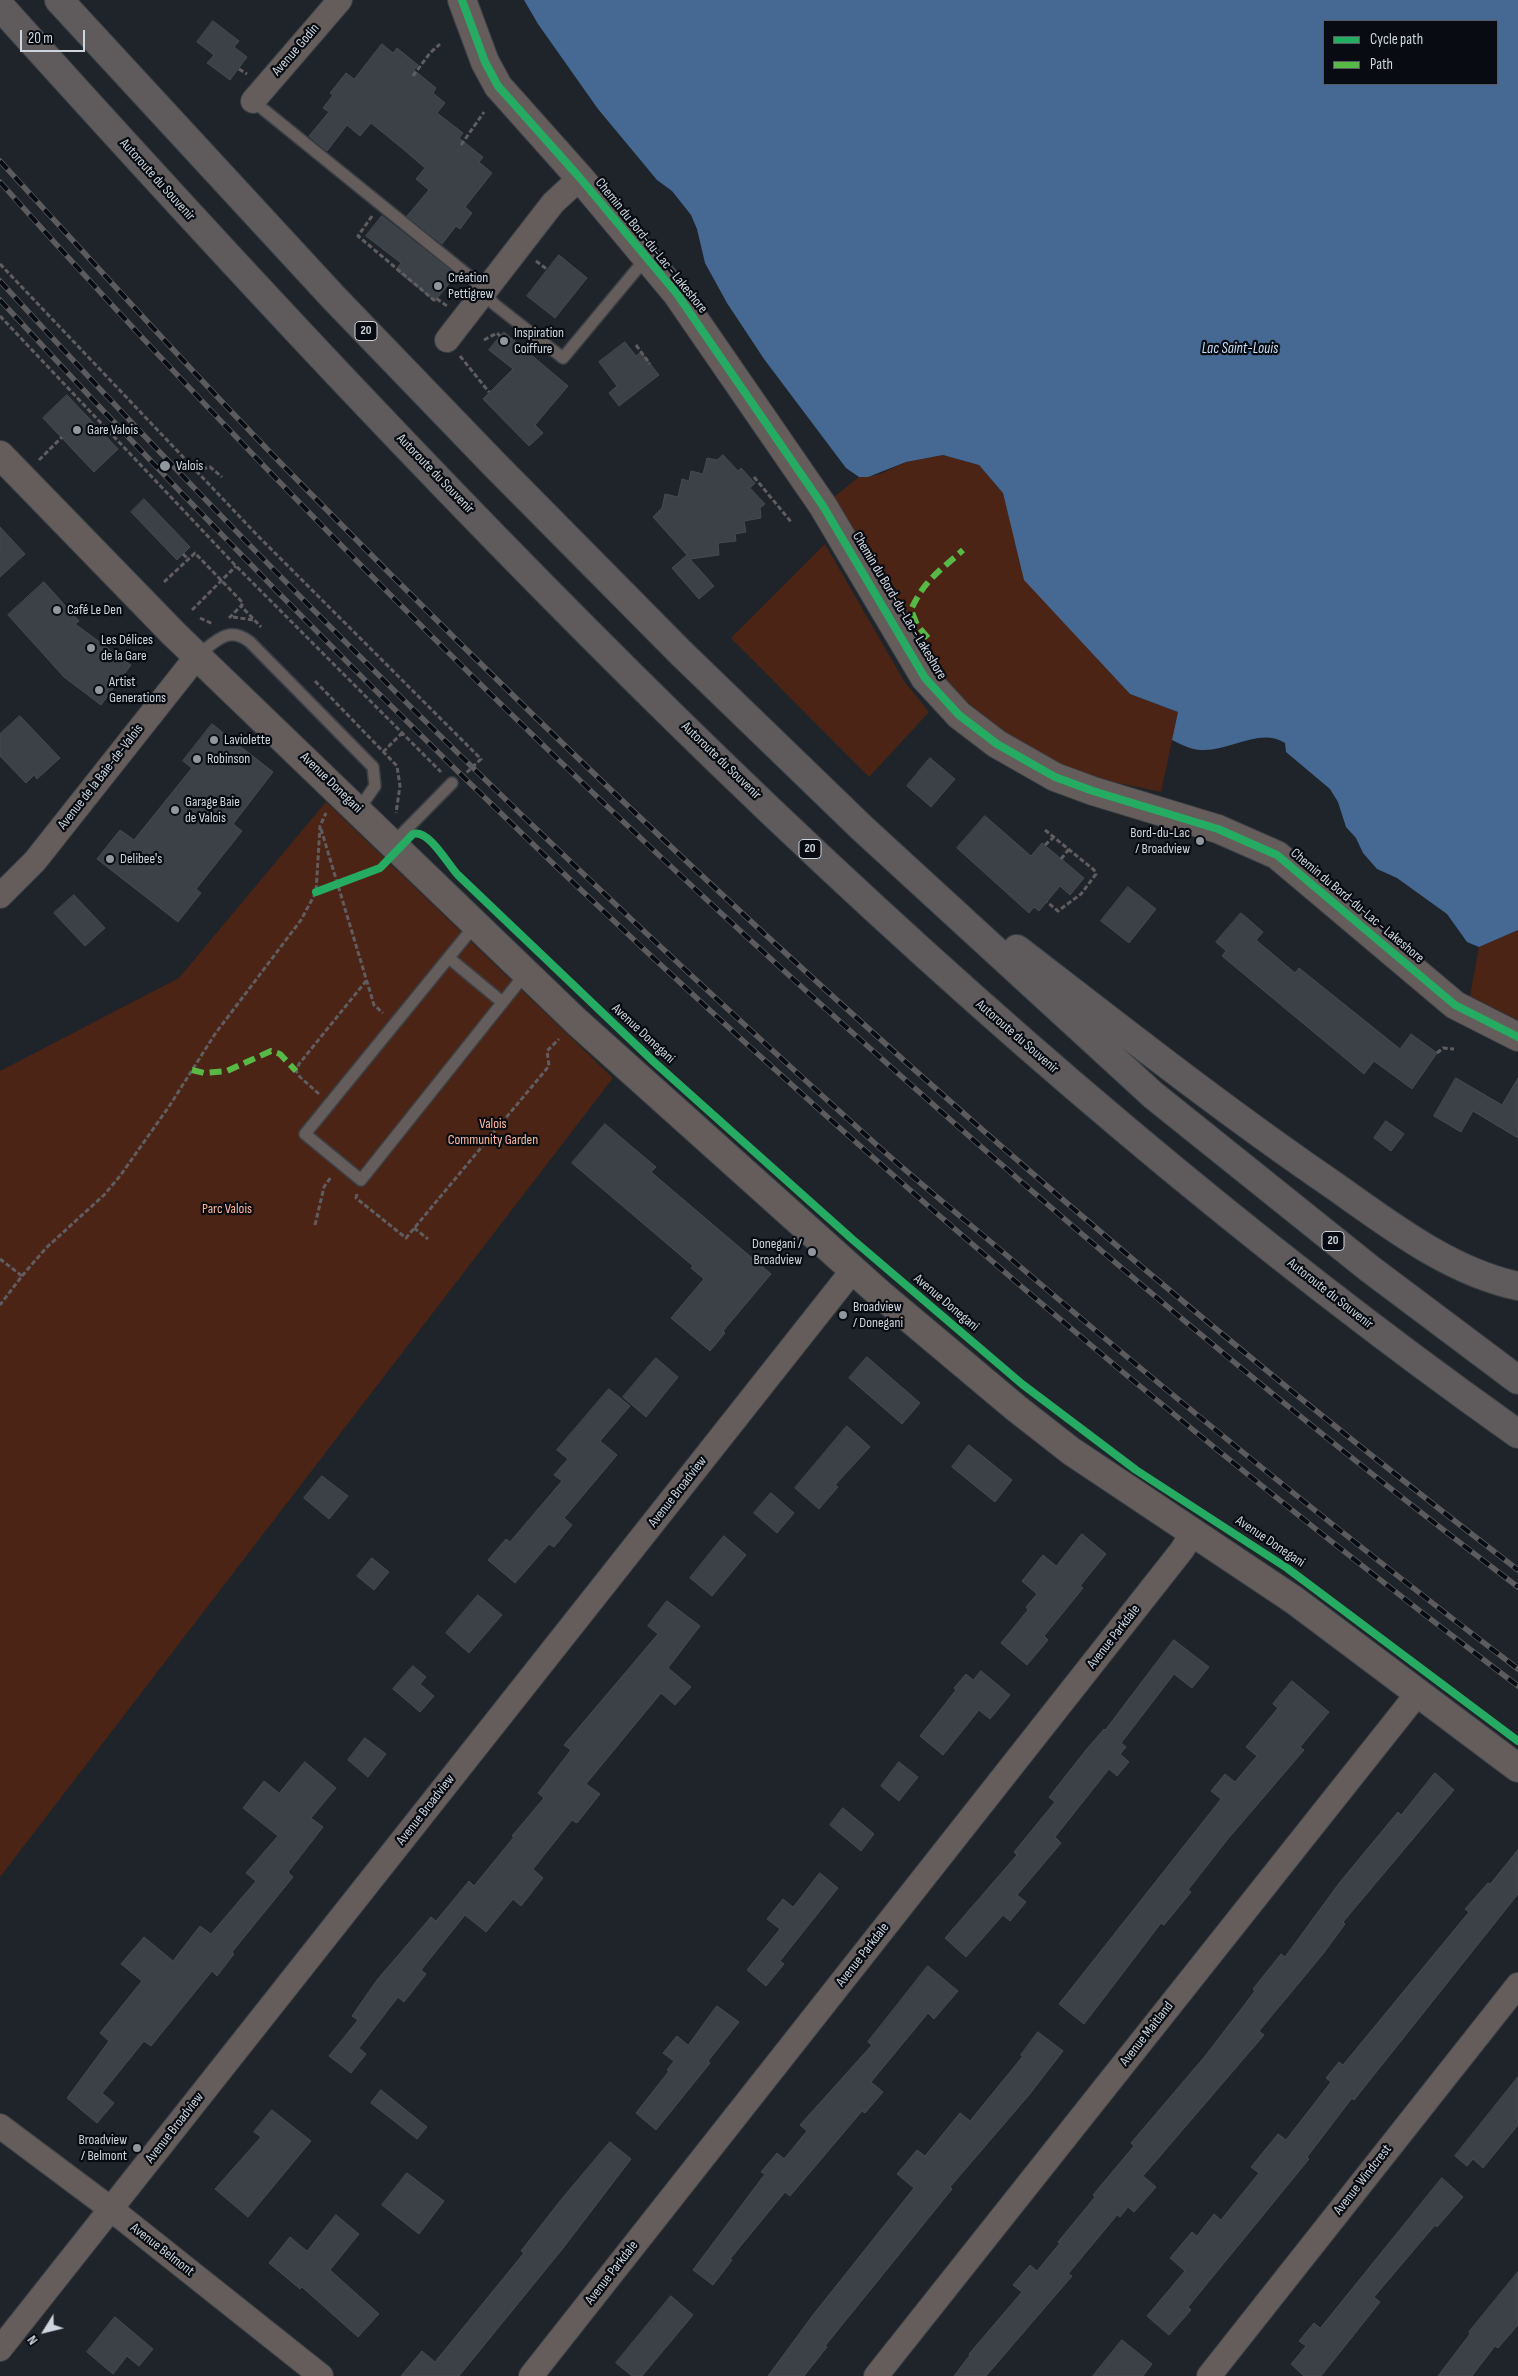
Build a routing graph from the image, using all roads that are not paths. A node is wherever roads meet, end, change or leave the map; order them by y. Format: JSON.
{"nodes":[{"id":1,"x":59,"y":0,"type":"edge"},
{"id":2,"x":340,"y":0,"type":"edge"},
{"id":3,"x":462,"y":0,"type":"edge"},
{"id":4,"x":0,"y":6,"type":"edge"},
{"id":5,"x":253,"y":101,"type":"joint"},
{"id":6,"x":580,"y":178,"type":"junction"},
{"id":7,"x":647,"y":257,"type":"junction"},
{"id":8,"x":484,"y":292,"type":"junction"},
{"id":9,"x":452,"y":347,"type":"road end"},
{"id":10,"x":0,"y":455,"type":"edge"},
{"id":11,"x":198,"y":655,"type":"junction"},
{"id":12,"x":454,"y":779,"type":"road end"},
{"id":13,"x":358,"y":809,"type":"junction"},
{"id":14,"x":862,"y":828,"type":"junction"},
{"id":15,"x":393,"y":843,"type":"junction"},
{"id":16,"x":0,"y":896,"type":"edge"},
{"id":17,"x":476,"y":924,"type":"junction"},
{"id":18,"x":449,"y":958,"type":"junction"},
{"id":19,"x":526,"y":973,"type":"junction"},
{"id":20,"x":502,"y":1002,"type":"junction"},
{"id":21,"x":1518,"y":1037,"type":"edge"},
{"id":22,"x":853,"y":1270,"type":"junction"},
{"id":23,"x":1518,"y":1286,"type":"edge"},
{"id":24,"x":1518,"y":1380,"type":"edge"},
{"id":25,"x":1518,"y":1434,"type":"edge"},
{"id":26,"x":1193,"y":1532,"type":"junction"},
{"id":27,"x":1418,"y":1693,"type":"junction"},
{"id":28,"x":1518,"y":1768,"type":"edge"},
{"id":29,"x":1518,"y":1985,"type":"edge"},
{"id":30,"x":0,"y":2126,"type":"edge"},
{"id":31,"x":111,"y":2209,"type":"junction"},
{"id":32,"x":0,"y":2349,"type":"edge"},
{"id":33,"x":321,"y":2376,"type":"edge"},
{"id":34,"x":531,"y":2376,"type":"edge"},
{"id":35,"x":876,"y":2376,"type":"edge"},
{"id":36,"x":1209,"y":2376,"type":"edge"}],
"edges":[{"from":1,"to":14,"type":"highway","number":"20"},
{"from":2,"to":5,"type":"street","name":"Avenue Godin"},
{"from":3,"to":6,"type":"street","name":"Chemin du Bord-du-Lac - Lakeshore"},
{"from":4,"to":25,"type":"highway","name":"Autoroute du Souvenir","number":"20"},
{"from":5,"to":8,"type":"lane"},
{"from":6,"to":7,"type":"street","name":"Chemin du Bord-du-Lac - Lakeshore"},
{"from":6,"to":8,"type":"street"},
{"from":7,"to":8,"type":"lane"},
{"from":7,"to":21,"type":"street","name":"Chemin du Bord-du-Lac - Lakeshore"},
{"from":8,"to":9,"type":"street"},
{"from":10,"to":11,"type":"street","name":"Avenue Donegani"},
{"from":11,"to":13,"type":"street","name":"Avenue Donegani"},
{"from":11,"to":13,"type":"lane"},
{"from":11,"to":16,"type":"street","name":"Avenue de la Baie-de-Valois"},
{"from":12,"to":15,"type":"lane"},
{"from":13,"to":15,"type":"street","name":"Avenue Donegani"},
{"from":14,"to":23,"type":"highway"},
{"from":14,"to":24,"type":"highway","number":"20"},
{"from":15,"to":17,"type":"street","name":"Avenue Donegani"},
{"from":17,"to":18,"type":"lane"},
{"from":17,"to":19,"type":"street","name":"Avenue Donegani"},
{"from":18,"to":20,"type":"lane"},
{"from":18,"to":20,"type":"lane"},
{"from":19,"to":20,"type":"lane"},
{"from":19,"to":22,"type":"street","name":"Avenue Donegani"},
{"from":22,"to":26,"type":"street","name":"Avenue Donegani"},
{"from":22,"to":31,"type":"street","name":"Avenue Broadview"},
{"from":26,"to":27,"type":"street","name":"Avenue Donegani"},
{"from":26,"to":34,"type":"street","name":"Avenue Parkdale"},
{"from":27,"to":28,"type":"street","name":"Avenue Donegani"},
{"from":27,"to":35,"type":"street","name":"Avenue Maitland"},
{"from":29,"to":36,"type":"street","name":"Avenue Windcrest"},
{"from":30,"to":31,"type":"street","name":"Avenue Belmont"},
{"from":31,"to":32,"type":"street","name":"Avenue Broadview"},
{"from":31,"to":33,"type":"street","name":"Avenue Belmont"}]}
